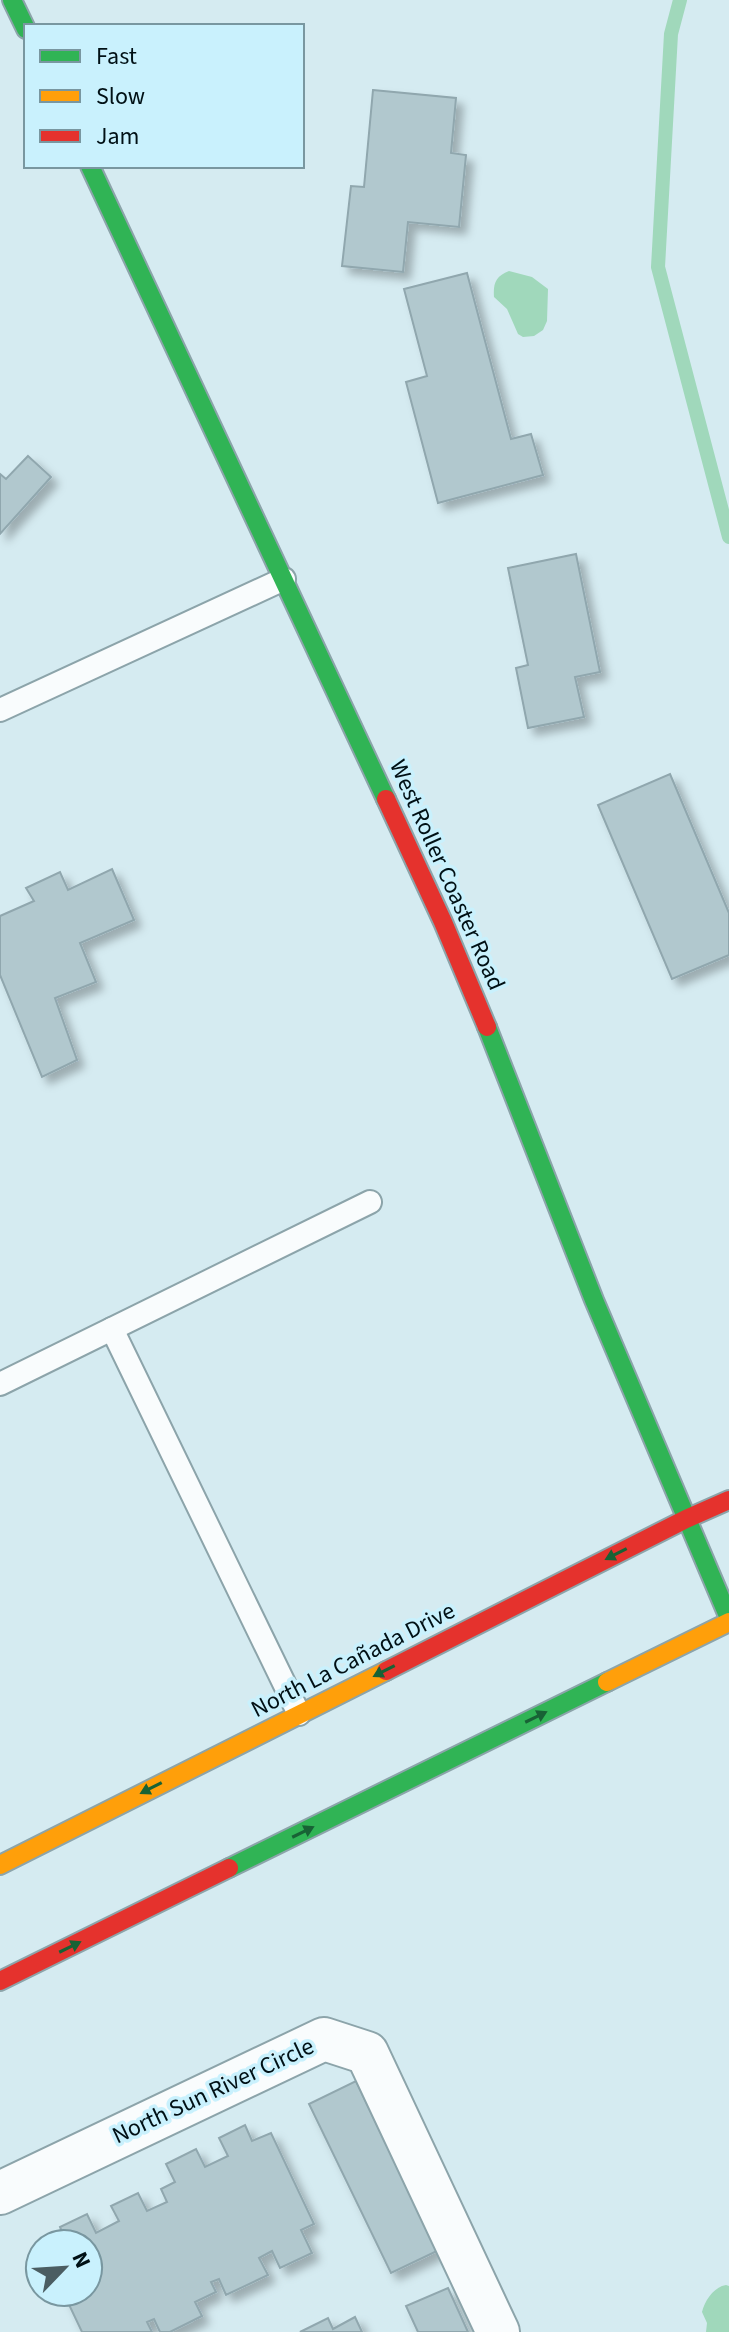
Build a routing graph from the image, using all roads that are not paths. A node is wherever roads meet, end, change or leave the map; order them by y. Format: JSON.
{"nodes":[{"id":1,"x":12,"y":0,"type":"edge"},
{"id":2,"x":24,"y":25,"type":"edge"},
{"id":3,"x":91,"y":168,"type":"edge"},
{"id":4,"x":284,"y":579,"type":"junction"},
{"id":5,"x":0,"y":710,"type":"edge"},
{"id":6,"x":370,"y":1202,"type":"dead end"},
{"id":7,"x":112,"y":1329,"type":"junction"},
{"id":8,"x":0,"y":1384,"type":"edge"},
{"id":9,"x":729,"y":1500,"type":"edge"},
{"id":10,"x":686,"y":1519,"type":"junction"},
{"id":11,"x":729,"y":1620,"type":"edge"},
{"id":12,"x":299,"y":1714,"type":"junction"},
{"id":13,"x":0,"y":1865,"type":"edge"},
{"id":14,"x":0,"y":1981,"type":"edge"},
{"id":15,"x":0,"y":2193,"type":"edge"},
{"id":16,"x":498,"y":2332,"type":"edge"}],
"edges":[{"from":1,"to":2,"type":"main road"},
{"from":3,"to":4,"type":"main road","name":"West Roller Coaster Road"},
{"from":4,"to":5,"type":"lane"},
{"from":4,"to":10,"type":"main road","name":"West Roller Coaster Road"},
{"from":6,"to":7,"type":"lane"},
{"from":7,"to":8,"type":"lane"},
{"from":7,"to":12,"type":"lane"},
{"from":9,"to":10,"type":"main road","name":"North La Cañada Drive"},
{"from":10,"to":11,"type":"main road","name":"West Roller Coaster Road"},
{"from":10,"to":12,"type":"main road","name":"North La Cañada Drive","one_way":true},
{"from":14,"to":11,"type":"main road","one_way":true},
{"from":12,"to":13,"type":"main road","name":"North La Cañada Drive","one_way":true},
{"from":15,"to":16,"type":"street","name":"North Sun River Circle"}]}
